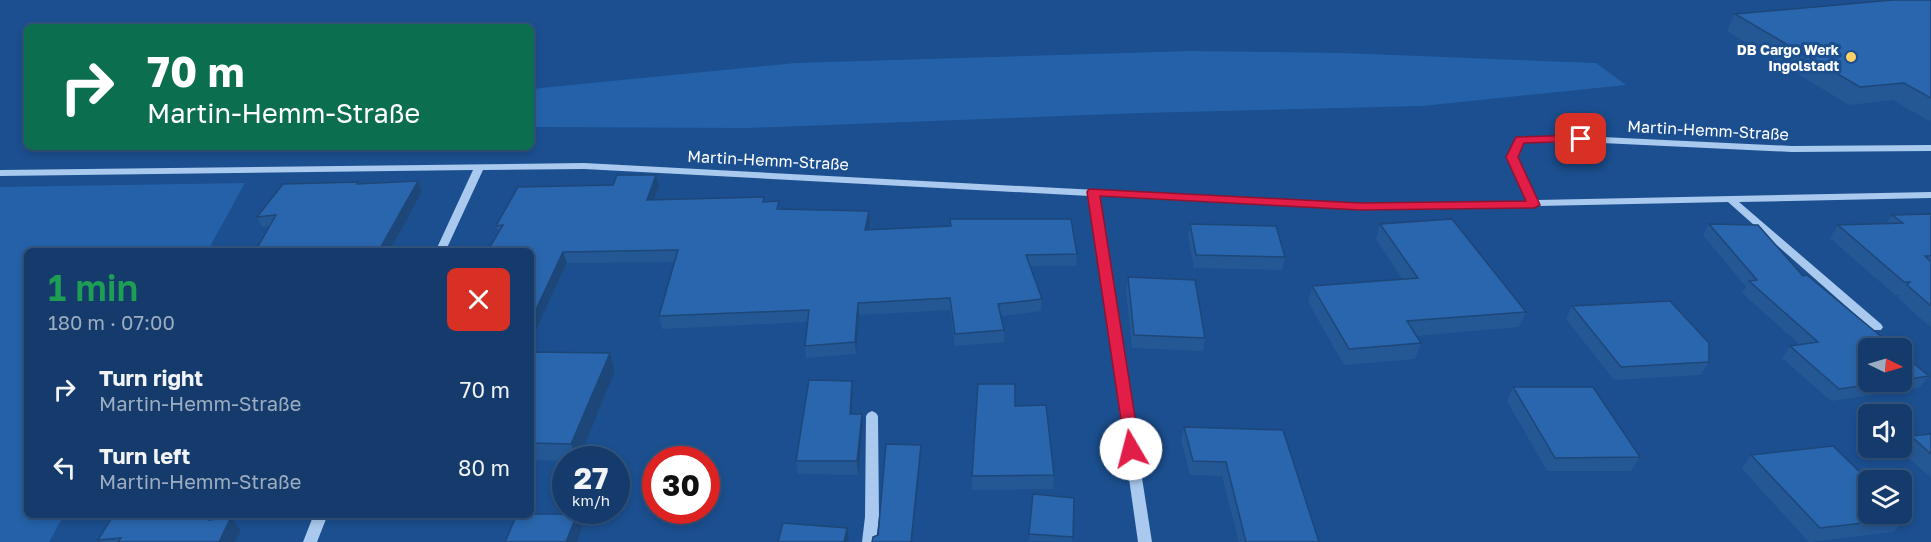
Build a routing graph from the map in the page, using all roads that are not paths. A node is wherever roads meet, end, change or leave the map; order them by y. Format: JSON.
{"nodes":[{"id":1,"x":1931,"y":148,"type":"edge"},
{"id":2,"x":480,"y":166,"type":"junction"},
{"id":3,"x":0,"y":173,"type":"edge"},
{"id":4,"x":1093,"y":192,"type":"junction"},
{"id":5,"x":1931,"y":195,"type":"edge"},
{"id":6,"x":1731,"y":200,"type":"junction"},
{"id":7,"x":1534,"y":205,"type":"junction"},
{"id":8,"x":442,"y":248,"type":"edge"},
{"id":9,"x":1877,"y":327,"type":"dead end"},
{"id":10,"x":872,"y":416,"type":"dead end"},
{"id":11,"x":319,"y":518,"type":"edge"},
{"id":12,"x":310,"y":542,"type":"edge"},
{"id":13,"x":868,"y":542,"type":"edge"},
{"id":14,"x":1146,"y":542,"type":"edge"}],
"edges":[{"from":1,"to":7,"type":"street","name":"Martin-Hemm-Straße"},
{"from":2,"to":3,"type":"street","name":"Martin-Hemm-Straße"},
{"from":2,"to":4,"type":"street","name":"Martin-Hemm-Straße"},
{"from":2,"to":8,"type":"street"},
{"from":4,"to":7,"type":"street","name":"Martin-Hemm-Straße"},
{"from":4,"to":14,"type":"street"},
{"from":5,"to":6,"type":"street","name":"Martin-Hemm-Straße"},
{"from":6,"to":7,"type":"street","name":"Martin-Hemm-Straße"},
{"from":6,"to":9,"type":"street"},
{"from":10,"to":13,"type":"street"},
{"from":11,"to":12,"type":"street"}]}
